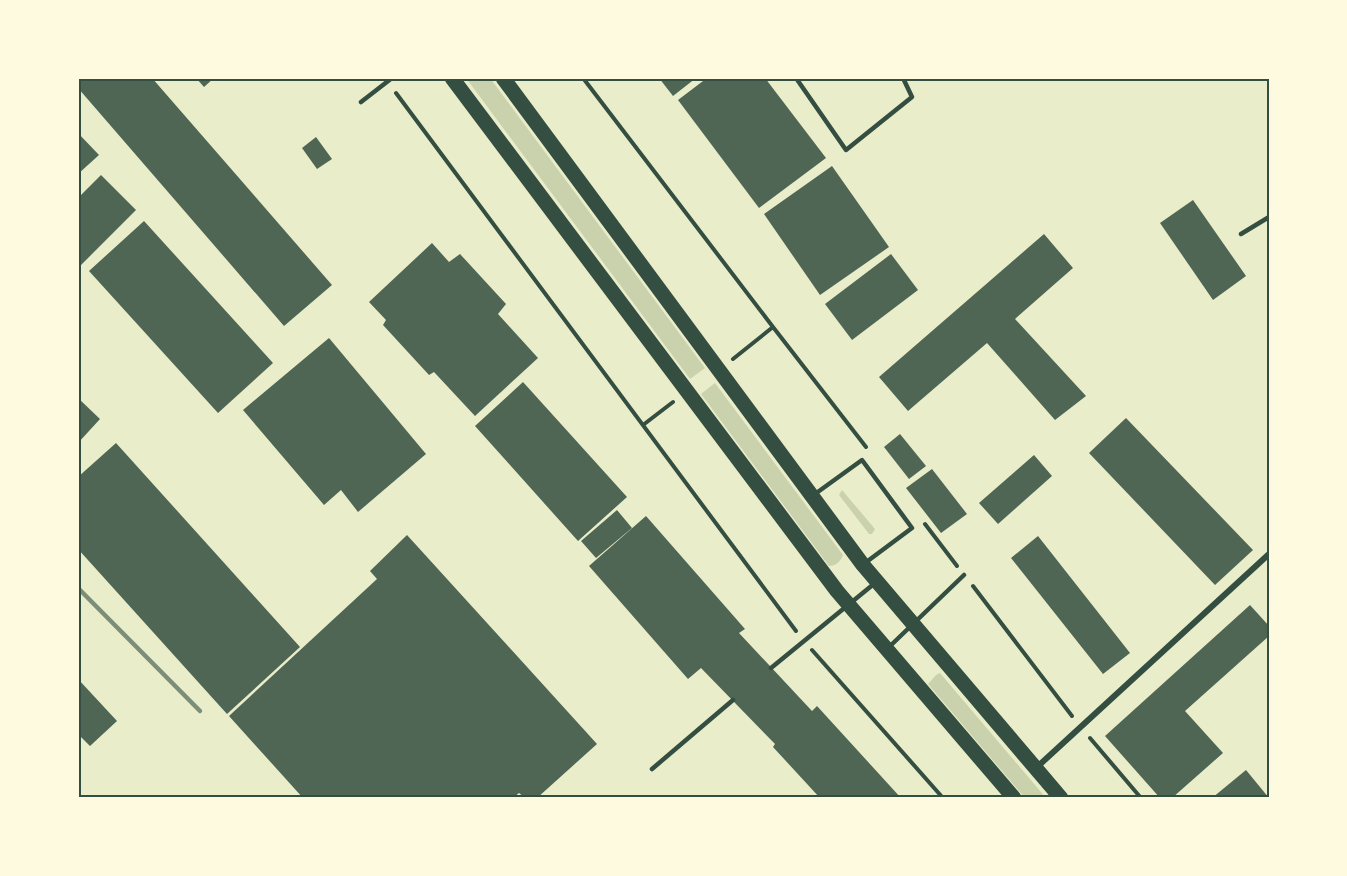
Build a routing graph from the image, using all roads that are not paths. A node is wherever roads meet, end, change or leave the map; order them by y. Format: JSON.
{"nodes":[{"id":1,"x":452,"y":78,"type":"edge"},
{"id":2,"x":503,"y":78,"type":"edge"},
{"id":3,"x":796,"y":78,"type":"edge"},
{"id":4,"x":903,"y":78,"type":"edge"},
{"id":5,"x":390,"y":80,"type":"edge"},
{"id":6,"x":361,"y":102,"type":"dead end"},
{"id":7,"x":1269,"y":217,"type":"edge"},
{"id":8,"x":1241,"y":234,"type":"dead end"},
{"id":9,"x":813,"y":496,"type":"junction"},
{"id":10,"x":1269,"y":554,"type":"edge"},
{"id":11,"x":863,"y":565,"type":"junction"},
{"id":12,"x":964,"y":575,"type":"dead end"},
{"id":13,"x":877,"y":581,"type":"junction"},
{"id":14,"x":848,"y":604,"type":"junction"},
{"id":15,"x":913,"y":623,"type":"junction"},
{"id":16,"x":886,"y":649,"type":"junction"},
{"id":17,"x":771,"y":668,"type":"dead end"},
{"id":18,"x":733,"y":700,"type":"dead end"},
{"id":19,"x":1035,"y":768,"type":"junction"},
{"id":20,"x":652,"y":769,"type":"dead end"},
{"id":21,"x":1014,"y":798,"type":"edge"},
{"id":22,"x":1061,"y":798,"type":"edge"}],
"edges":[{"from":1,"to":14,"type":"main road"},
{"from":2,"to":9,"type":"main road"},
{"from":3,"to":4,"type":"lane"},
{"from":5,"to":6,"type":"lane"},
{"from":7,"to":8,"type":"lane"},
{"from":9,"to":11,"type":"main road"},
{"from":9,"to":11,"type":"lane"},
{"from":10,"to":19,"type":"street"},
{"from":11,"to":13,"type":"main road"},
{"from":12,"to":15,"type":"lane"},
{"from":13,"to":14,"type":"lane"},
{"from":13,"to":15,"type":"main road"},
{"from":14,"to":16,"type":"main road"},
{"from":14,"to":17,"type":"lane"},
{"from":15,"to":16,"type":"lane"},
{"from":15,"to":19,"type":"main road"},
{"from":16,"to":21,"type":"main road"},
{"from":18,"to":20,"type":"lane"},
{"from":19,"to":22,"type":"main road"}]}
